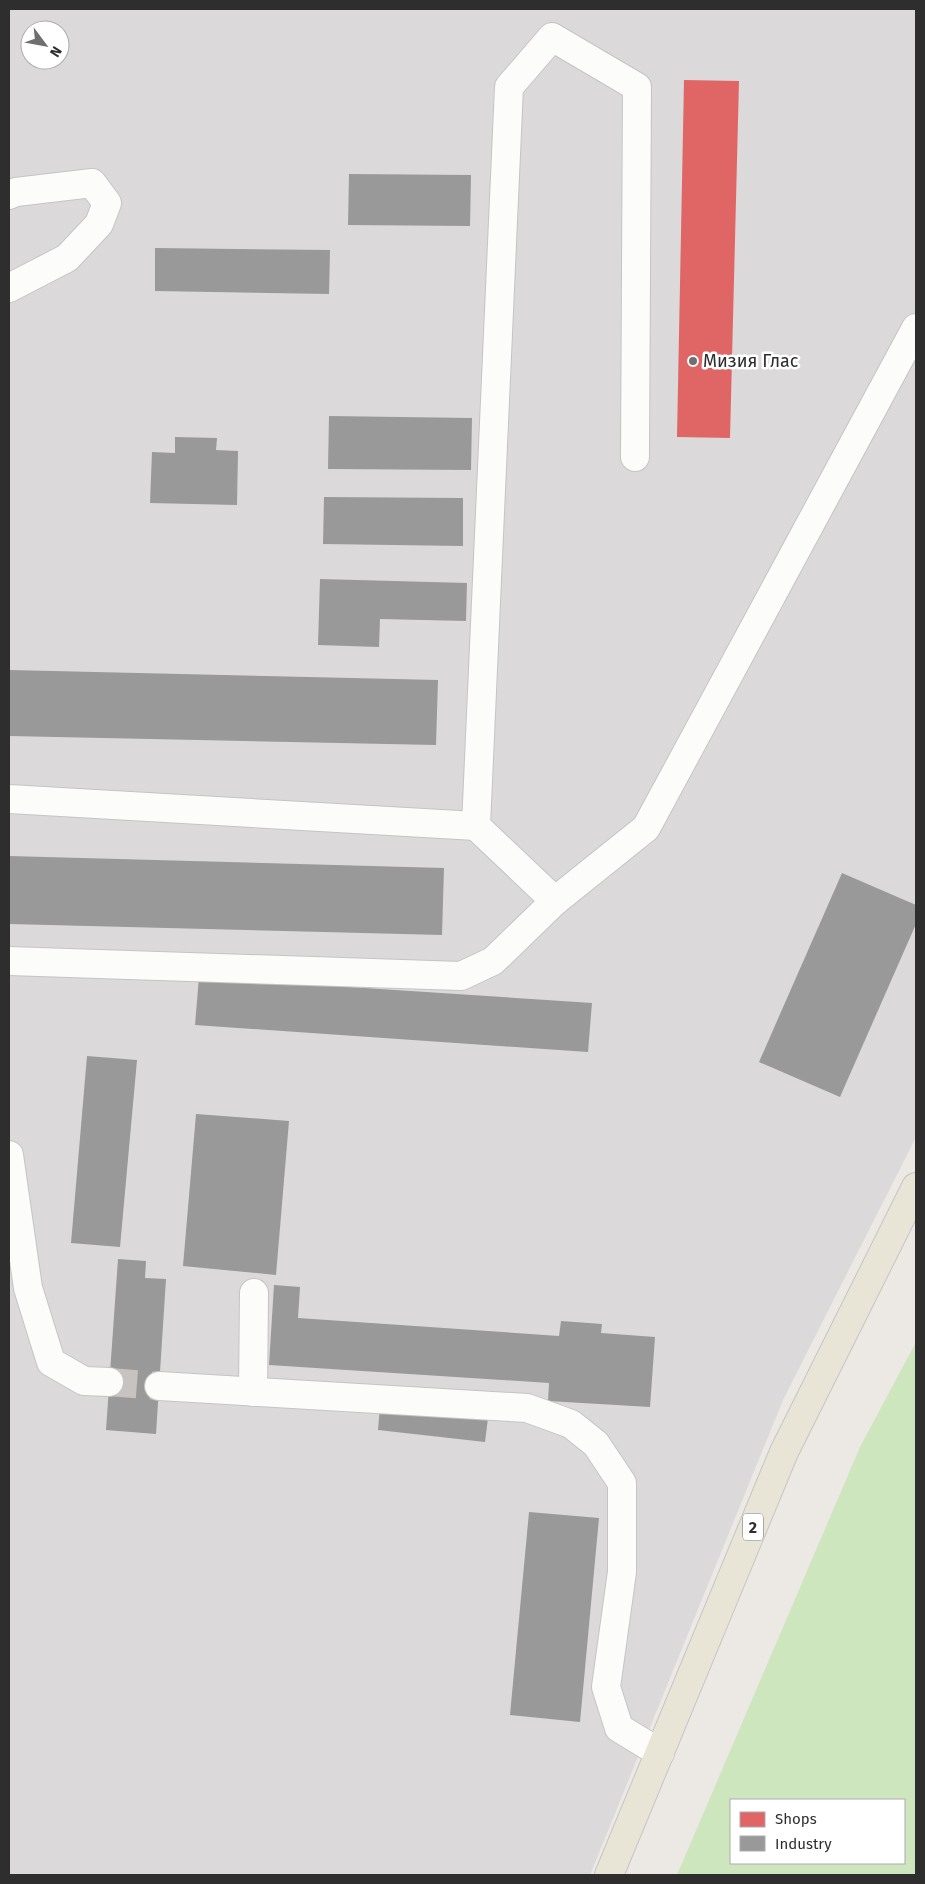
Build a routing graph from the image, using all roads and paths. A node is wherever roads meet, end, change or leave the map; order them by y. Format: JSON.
{"nodes":[{"id":1,"x":9,"y":195,"type":"edge"},
{"id":2,"x":9,"y":288,"type":"edge"},
{"id":3,"x":916,"y":328,"type":"edge"},
{"id":4,"x":635,"y":457,"type":"dead end"},
{"id":5,"x":9,"y":799,"type":"edge"},
{"id":6,"x":476,"y":826,"type":"junction"},
{"id":7,"x":555,"y":901,"type":"junction"},
{"id":8,"x":9,"y":961,"type":"edge"},
{"id":9,"x":9,"y":1155,"type":"edge"},
{"id":10,"x":916,"y":1187,"type":"edge"},
{"id":11,"x":254,"y":1293,"type":"dead end"},
{"id":12,"x":109,"y":1382,"type":"tunnel mouth"},
{"id":13,"x":159,"y":1386,"type":"tunnel mouth"},
{"id":14,"x":253,"y":1392,"type":"junction"},
{"id":15,"x":660,"y":1754,"type":"junction"},
{"id":16,"x":609,"y":1875,"type":"edge"}],
"edges":[{"from":1,"to":2,"type":"street"},
{"from":3,"to":7,"type":"street"},
{"from":4,"to":6,"type":"street"},
{"from":5,"to":6,"type":"street"},
{"from":6,"to":7,"type":"street"},
{"from":7,"to":8,"type":"street"},
{"from":9,"to":12,"type":"street"},
{"from":10,"to":15,"type":"main road","number":"2"},
{"from":11,"to":14,"type":"street"},
{"from":13,"to":14,"type":"street"},
{"from":14,"to":15,"type":"street"},
{"from":15,"to":16,"type":"main road","number":"2"}]}
